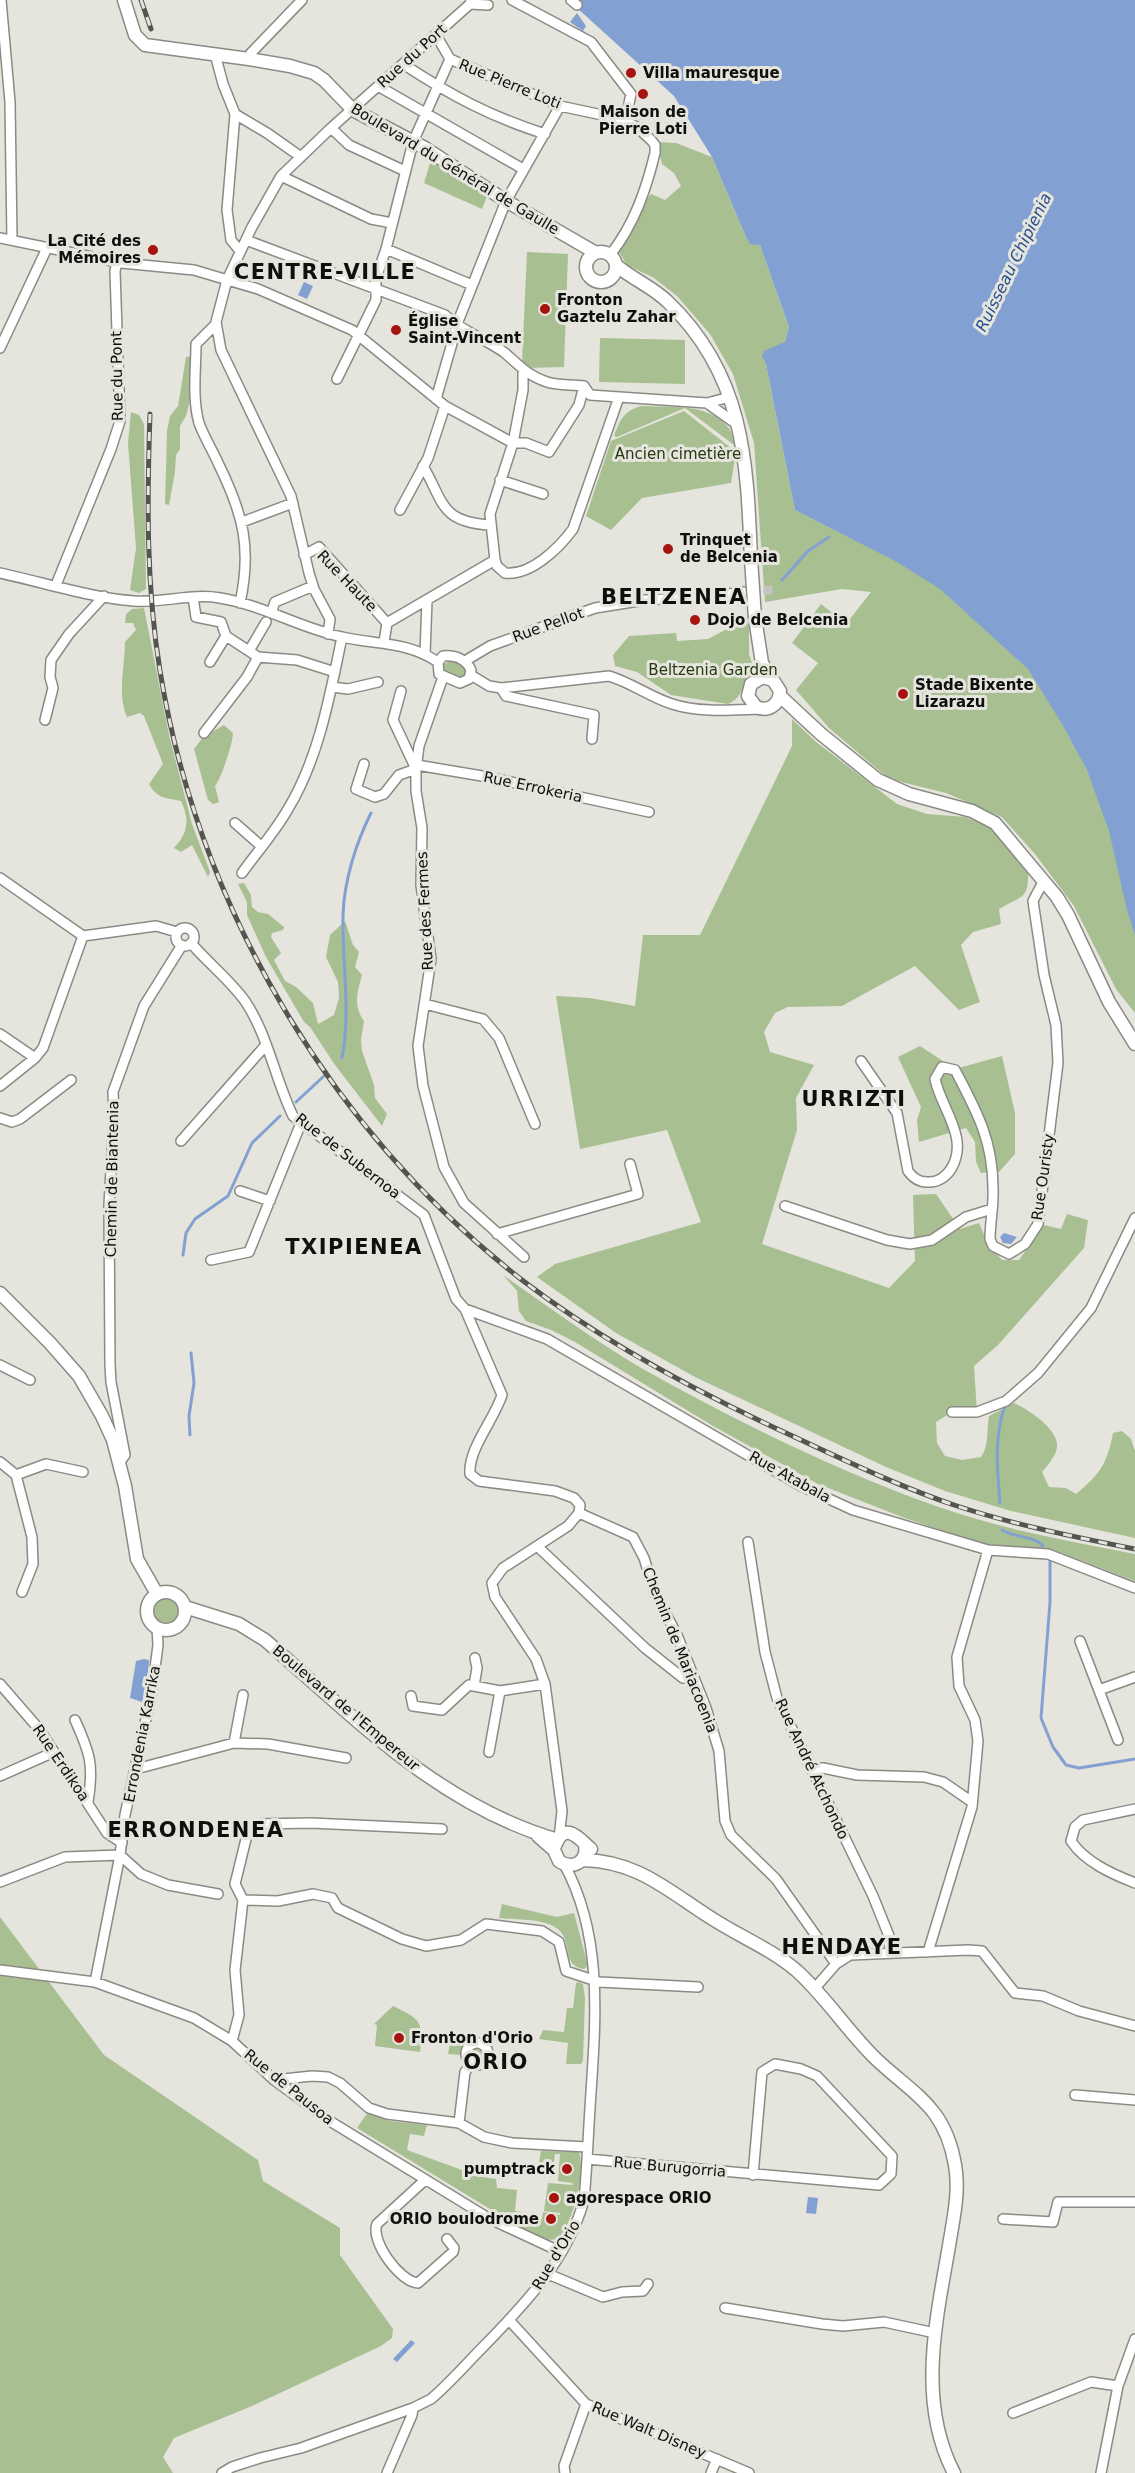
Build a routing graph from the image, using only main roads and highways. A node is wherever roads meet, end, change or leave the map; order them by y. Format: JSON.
{"nodes":[{"id":1,"x":124,"y":0,"type":"edge"},
{"id":2,"x":592,"y":256,"type":"junction"},
{"id":3,"x":613,"y":265,"type":"junction"},
{"id":4,"x":762,"y":663,"type":"junction"},
{"id":5,"x":758,"y":678,"type":"junction"},
{"id":6,"x":772,"y":680,"type":"junction"},
{"id":7,"x":777,"y":701,"type":"junction"},
{"id":8,"x":1121,"y":1019,"type":"junction"},
{"id":9,"x":1135,"y":1030,"type":"edge"},
{"id":10,"x":1135,"y":1044,"type":"edge"},
{"id":11,"x":0,"y":1293,"type":"edge"},
{"id":12,"x":157,"y":1594,"type":"junction"},
{"id":13,"x":185,"y":1607,"type":"junction"},
{"id":14,"x":557,"y":1843,"type":"junction"},
{"id":15,"x":585,"y":1845,"type":"junction"},
{"id":16,"x":603,"y":1860,"type":"junction"},
{"id":17,"x":581,"y":1862,"type":"junction"},
{"id":18,"x":952,"y":2469,"type":"edge"},
{"id":19,"x":962,"y":2473,"type":"edge"}],
"edges":[{"from":1,"to":2,"type":"main road","name":"Boulevard du Général de Gaulle"},
{"from":2,"to":3,"type":"main road"},
{"from":2,"to":3,"type":"main road"},
{"from":3,"to":4,"type":"main road","bridge":true},
{"from":4,"to":5,"type":"main road"},
{"from":4,"to":6,"type":"main road"},
{"from":5,"to":6,"type":"main road"},
{"from":5,"to":7,"type":"main road"},
{"from":6,"to":7,"type":"main road"},
{"from":7,"to":8,"type":"main road"},
{"from":8,"to":9,"type":"main road"},
{"from":8,"to":10,"type":"main road"},
{"from":11,"to":12,"type":"main road"},
{"from":12,"to":13,"type":"main road","name":"Boulevard de l'Empereur"},
{"from":12,"to":13,"type":"main road"},
{"from":13,"to":14,"type":"main road","name":"Boulevard de l'Empereur"},
{"from":14,"to":15,"type":"main road"},
{"from":14,"to":17,"type":"main road","name":"Boulevard de l'Empereur"},
{"from":15,"to":16,"type":"main road"},
{"from":15,"to":17,"type":"main road"},
{"from":16,"to":17,"type":"main road"},
{"from":16,"to":18,"type":"main road"},
{"from":18,"to":19,"type":"main road"}]}
